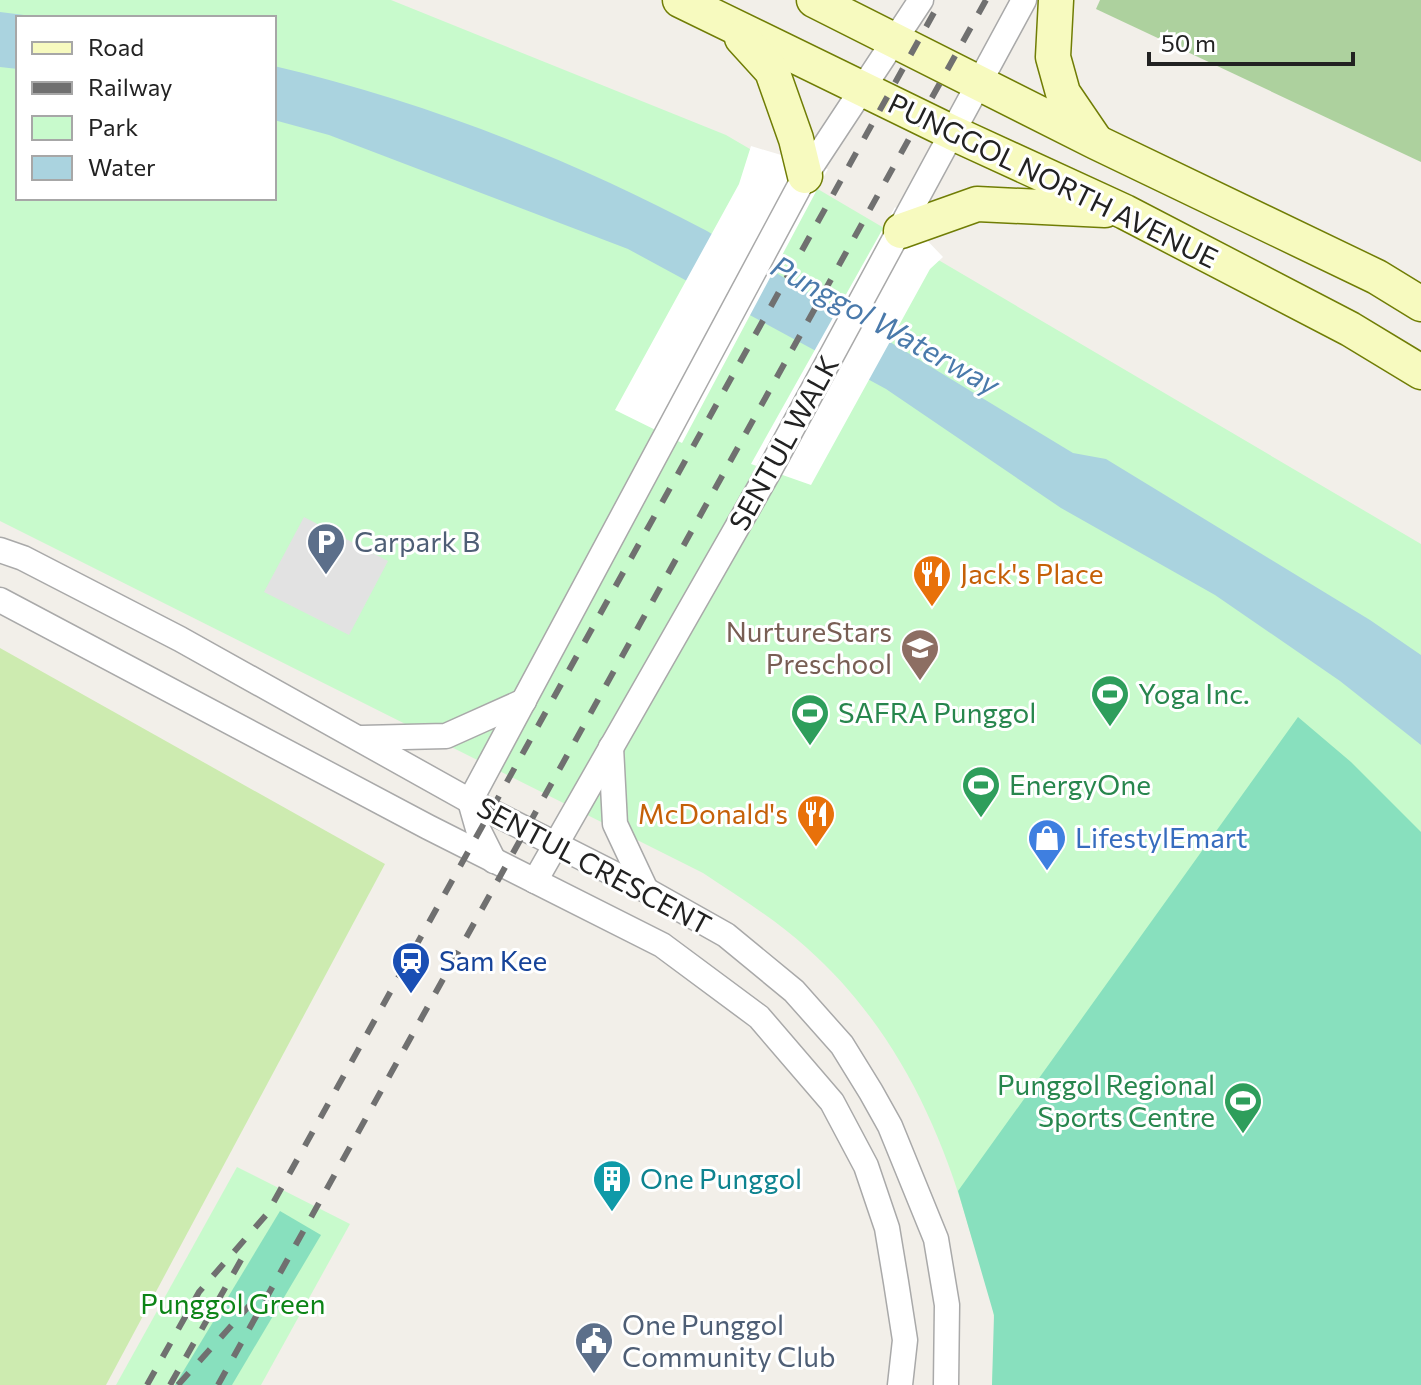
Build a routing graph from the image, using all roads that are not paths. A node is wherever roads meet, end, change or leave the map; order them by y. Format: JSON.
{"nodes":[{"id":1,"x":680,"y":0,"type":"edge"},
{"id":2,"x":814,"y":0,"type":"edge"},
{"id":3,"x":921,"y":0,"type":"edge"},
{"id":4,"x":1024,"y":0,"type":"edge"},
{"id":5,"x":1056,"y":0,"type":"edge"},
{"id":6,"x":731,"y":25,"type":"junction"},
{"id":7,"x":895,"y":40,"type":"junction"},
{"id":8,"x":980,"y":83,"type":"junction"},
{"id":9,"x":863,"y":88,"type":"junction"},
{"id":10,"x":953,"y":133,"type":"junction"},
{"id":11,"x":1096,"y":142,"type":"junction"},
{"id":12,"x":805,"y":176,"type":"junction"},
{"id":13,"x":1125,"y":212,"type":"junction"},
{"id":14,"x":901,"y":231,"type":"junction"},
{"id":15,"x":1421,"y":304,"type":"edge"},
{"id":16,"x":1421,"y":372,"type":"edge"},
{"id":17,"x":0,"y":550,"type":"edge"},
{"id":18,"x":0,"y":600,"type":"edge"},
{"id":19,"x":524,"y":701,"type":"junction"},
{"id":20,"x":360,"y":738,"type":"junction"},
{"id":21,"x":611,"y":746,"type":"junction"},
{"id":22,"x":470,"y":801,"type":"junction"},
{"id":23,"x":556,"y":844,"type":"junction"},
{"id":24,"x":494,"y":861,"type":"junction"},
{"id":25,"x":535,"y":881,"type":"junction"},
{"id":26,"x":646,"y":890,"type":"junction"},
{"id":27,"x":900,"y":1385,"type":"edge"},
{"id":28,"x":946,"y":1385,"type":"edge"}],
"edges":[{"from":1,"to":6,"type":"main road","name":"PUNGGOL NORTH AVENUE"},
{"from":2,"to":7,"type":"main road","name":"PUNGGOL NORTH AVENUE"},
{"from":3,"to":7,"type":"street"},
{"from":4,"to":8,"type":"street","name":"SENTUL WALK"},
{"from":5,"to":11,"type":"main road"},
{"from":6,"to":9,"type":"main road","name":"PUNGGOL NORTH AVENUE"},
{"from":6,"to":12,"type":"main road"},
{"from":7,"to":8,"type":"main road","name":"PUNGGOL NORTH AVENUE"},
{"from":7,"to":9,"type":"street"},
{"from":8,"to":10,"type":"street","name":"SENTUL WALK"},
{"from":8,"to":11,"type":"main road","name":"PUNGGOL NORTH AVENUE"},
{"from":9,"to":10,"type":"main road","name":"PUNGGOL NORTH AVENUE"},
{"from":9,"to":12,"type":"street"},
{"from":10,"to":13,"type":"main road","name":"PUNGGOL NORTH AVENUE"},
{"from":10,"to":14,"type":"street","name":"SENTUL WALK"},
{"from":11,"to":15,"type":"main road","name":"PUNGGOL NORTH AVENUE"},
{"from":12,"to":19,"type":"street"},
{"from":13,"to":14,"type":"main road"},
{"from":13,"to":16,"type":"main road","name":"PUNGGOL NORTH AVENUE"},
{"from":14,"to":21,"type":"street","name":"SENTUL WALK"},
{"from":17,"to":20,"type":"street","name":"SENTUL CRESCENT"},
{"from":18,"to":24,"type":"street","name":"SENTUL CRESCENT"},
{"from":19,"to":20,"type":"street"},
{"from":19,"to":22,"type":"street"},
{"from":20,"to":22,"type":"street","name":"SENTUL CRESCENT"},
{"from":21,"to":23,"type":"street","name":"SENTUL WALK"},
{"from":21,"to":26,"type":"street"},
{"from":22,"to":23,"type":"street","name":"SENTUL CRESCENT"},
{"from":22,"to":24,"type":"street"},
{"from":23,"to":25,"type":"street","name":"SENTUL WALK"},
{"from":23,"to":26,"type":"street","name":"SENTUL CRESCENT"},
{"from":24,"to":25,"type":"street","name":"SENTUL CRESCENT"},
{"from":25,"to":27,"type":"street","name":"SENTUL CRESCENT"},
{"from":26,"to":28,"type":"street","name":"SENTUL CRESCENT"}]}
